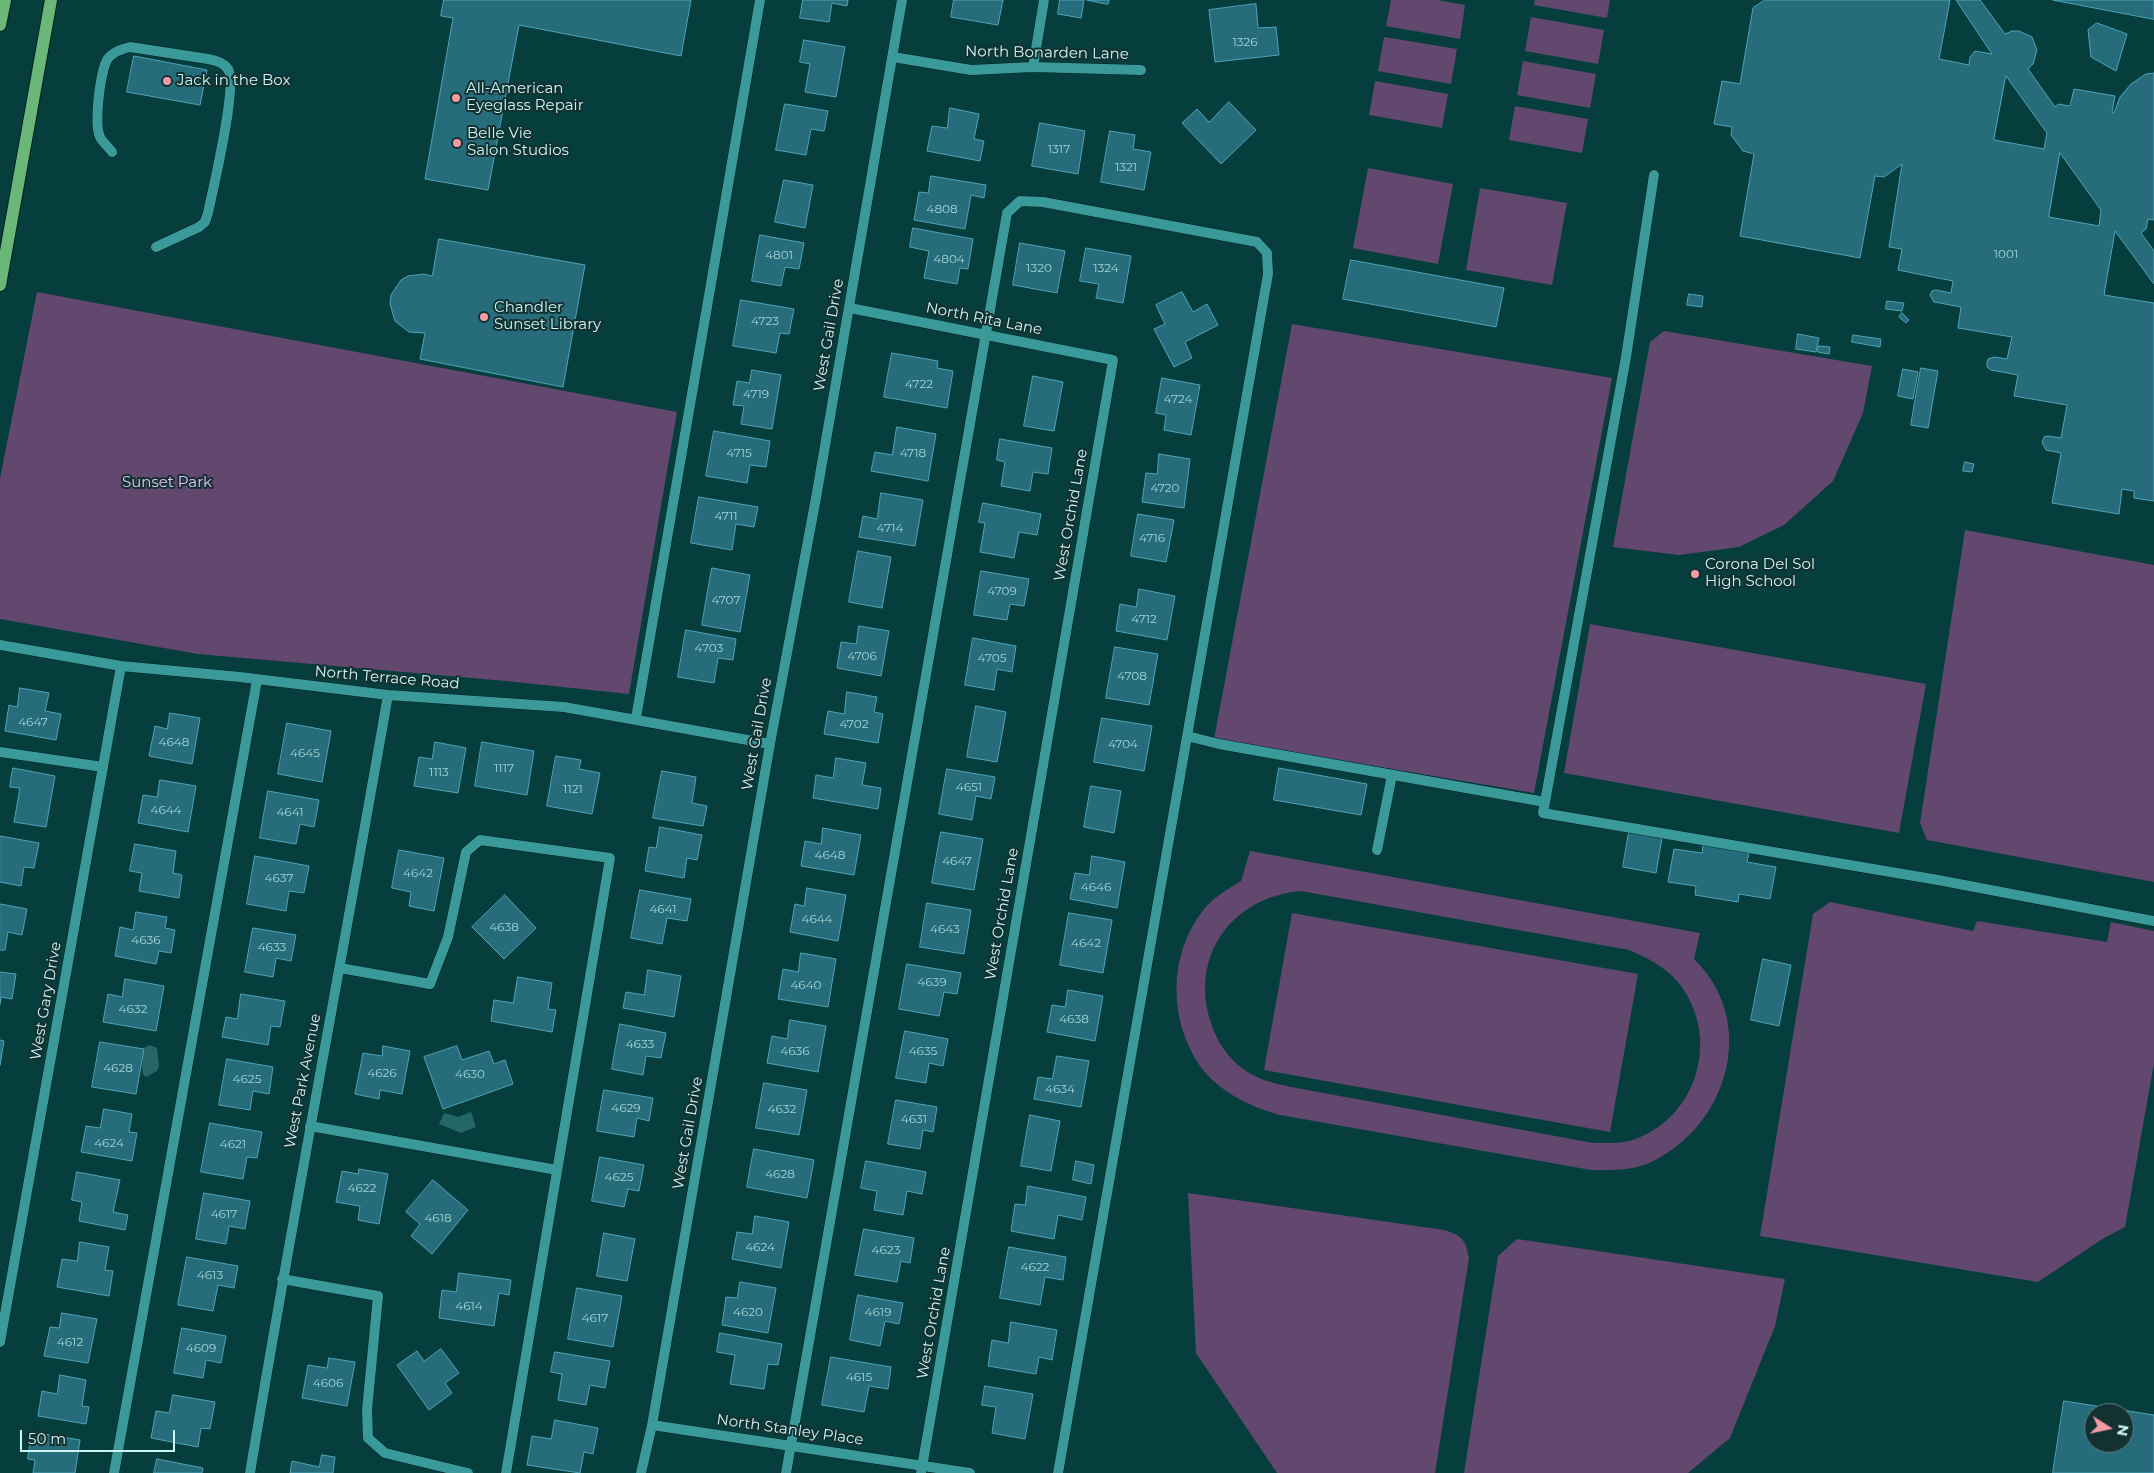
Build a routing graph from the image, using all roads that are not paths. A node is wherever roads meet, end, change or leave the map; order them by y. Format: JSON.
{"nodes":[{"id":1,"x":5,"y":0,"type":"edge"},
{"id":2,"x":51,"y":0,"type":"edge"},
{"id":3,"x":760,"y":0,"type":"edge"},
{"id":4,"x":902,"y":0,"type":"edge"},
{"id":5,"x":1044,"y":0,"type":"edge"},
{"id":6,"x":0,"y":25,"type":"edge"},
{"id":7,"x":893,"y":57,"type":"junction"},
{"id":8,"x":1033,"y":67,"type":"junction"},
{"id":9,"x":1141,"y":70,"type":"dead end"},
{"id":10,"x":112,"y":152,"type":"dead end"},
{"id":11,"x":1654,"y":174,"type":"dead end"},
{"id":12,"x":156,"y":247,"type":"dead end"},
{"id":13,"x":0,"y":285,"type":"edge"},
{"id":14,"x":850,"y":308,"type":"junction"},
{"id":15,"x":985,"y":335,"type":"junction"},
{"id":16,"x":1113,"y":360,"type":"joint"},
{"id":17,"x":0,"y":645,"type":"edge"},
{"id":18,"x":121,"y":666,"type":"junction"},
{"id":19,"x":257,"y":680,"type":"junction"},
{"id":20,"x":388,"y":695,"type":"junction"},
{"id":21,"x":636,"y":718,"type":"junction"},
{"id":22,"x":1187,"y":736,"type":"junction"},
{"id":23,"x":770,"y":744,"type":"junction"},
{"id":24,"x":0,"y":752,"type":"edge"},
{"id":25,"x":103,"y":767,"type":"junction"},
{"id":26,"x":1392,"y":775,"type":"junction"},
{"id":27,"x":1545,"y":802,"type":"junction"},
{"id":28,"x":1377,"y":850,"type":"dead end"},
{"id":29,"x":2154,"y":921,"type":"edge"},
{"id":30,"x":340,"y":968,"type":"junction"},
{"id":31,"x":310,"y":1126,"type":"junction"},
{"id":32,"x":558,"y":1170,"type":"junction"},
{"id":33,"x":282,"y":1279,"type":"junction"},
{"id":34,"x":0,"y":1342,"type":"edge"},
{"id":35,"x":652,"y":1425,"type":"junction"},
{"id":36,"x":791,"y":1446,"type":"junction"},
{"id":37,"x":922,"y":1469,"type":"edge"},
{"id":38,"x":114,"y":1473,"type":"edge"},
{"id":39,"x":250,"y":1473,"type":"edge"},
{"id":40,"x":468,"y":1473,"type":"edge"},
{"id":41,"x":506,"y":1473,"type":"edge"},
{"id":42,"x":641,"y":1473,"type":"edge"},
{"id":43,"x":786,"y":1473,"type":"edge"},
{"id":44,"x":970,"y":1473,"type":"edge"},
{"id":45,"x":1058,"y":1473,"type":"edge"}],
"edges":[{"from":1,"to":6,"type":"main road"},
{"from":2,"to":13,"type":"main road"},
{"from":3,"to":21,"type":"street"},
{"from":4,"to":7,"type":"street","name":"West Gail Drive"},
{"from":5,"to":8,"type":"street"},
{"from":7,"to":8,"type":"street","name":"North Bonarden Lane"},
{"from":7,"to":14,"type":"street","name":"West Gail Drive"},
{"from":8,"to":9,"type":"street","name":"North Bonarden Lane"},
{"from":10,"to":12,"type":"street"},
{"from":11,"to":27,"type":"street"},
{"from":14,"to":15,"type":"street","name":"North Rita Lane"},
{"from":14,"to":23,"type":"street","name":"West Gail Drive"},
{"from":15,"to":16,"type":"street","name":"North Rita Lane"},
{"from":15,"to":22,"type":"street"},
{"from":15,"to":36,"type":"street"},
{"from":16,"to":37,"type":"street","name":"West Orchid Lane"},
{"from":17,"to":18,"type":"street","name":"North Terrace Road"},
{"from":18,"to":19,"type":"street","name":"North Terrace Road"},
{"from":18,"to":25,"type":"street","name":"West Gary Drive"},
{"from":19,"to":20,"type":"street","name":"North Terrace Road"},
{"from":19,"to":38,"type":"street"},
{"from":20,"to":21,"type":"street","name":"North Terrace Road"},
{"from":20,"to":30,"type":"street","name":"West Park Avenue"},
{"from":21,"to":23,"type":"street","name":"North Terrace Road"},
{"from":22,"to":26,"type":"street"},
{"from":22,"to":45,"type":"street"},
{"from":23,"to":35,"type":"street","name":"West Gail Drive"},
{"from":24,"to":25,"type":"street"},
{"from":25,"to":34,"type":"street","name":"West Gary Drive"},
{"from":26,"to":27,"type":"street"},
{"from":26,"to":28,"type":"street"},
{"from":27,"to":29,"type":"street"},
{"from":30,"to":31,"type":"street","name":"West Park Avenue"},
{"from":30,"to":32,"type":"street"},
{"from":31,"to":32,"type":"street"},
{"from":31,"to":33,"type":"street","name":"West Park Avenue"},
{"from":32,"to":41,"type":"street"},
{"from":33,"to":39,"type":"street","name":"West Park Avenue"},
{"from":33,"to":40,"type":"street"},
{"from":35,"to":36,"type":"street","name":"North Stanley Place"},
{"from":35,"to":42,"type":"street","name":"West Gail Drive"},
{"from":36,"to":37,"type":"street","name":"North Stanley Place"},
{"from":36,"to":43,"type":"street"},
{"from":37,"to":44,"type":"street","name":"North Stanley Place"}]}
